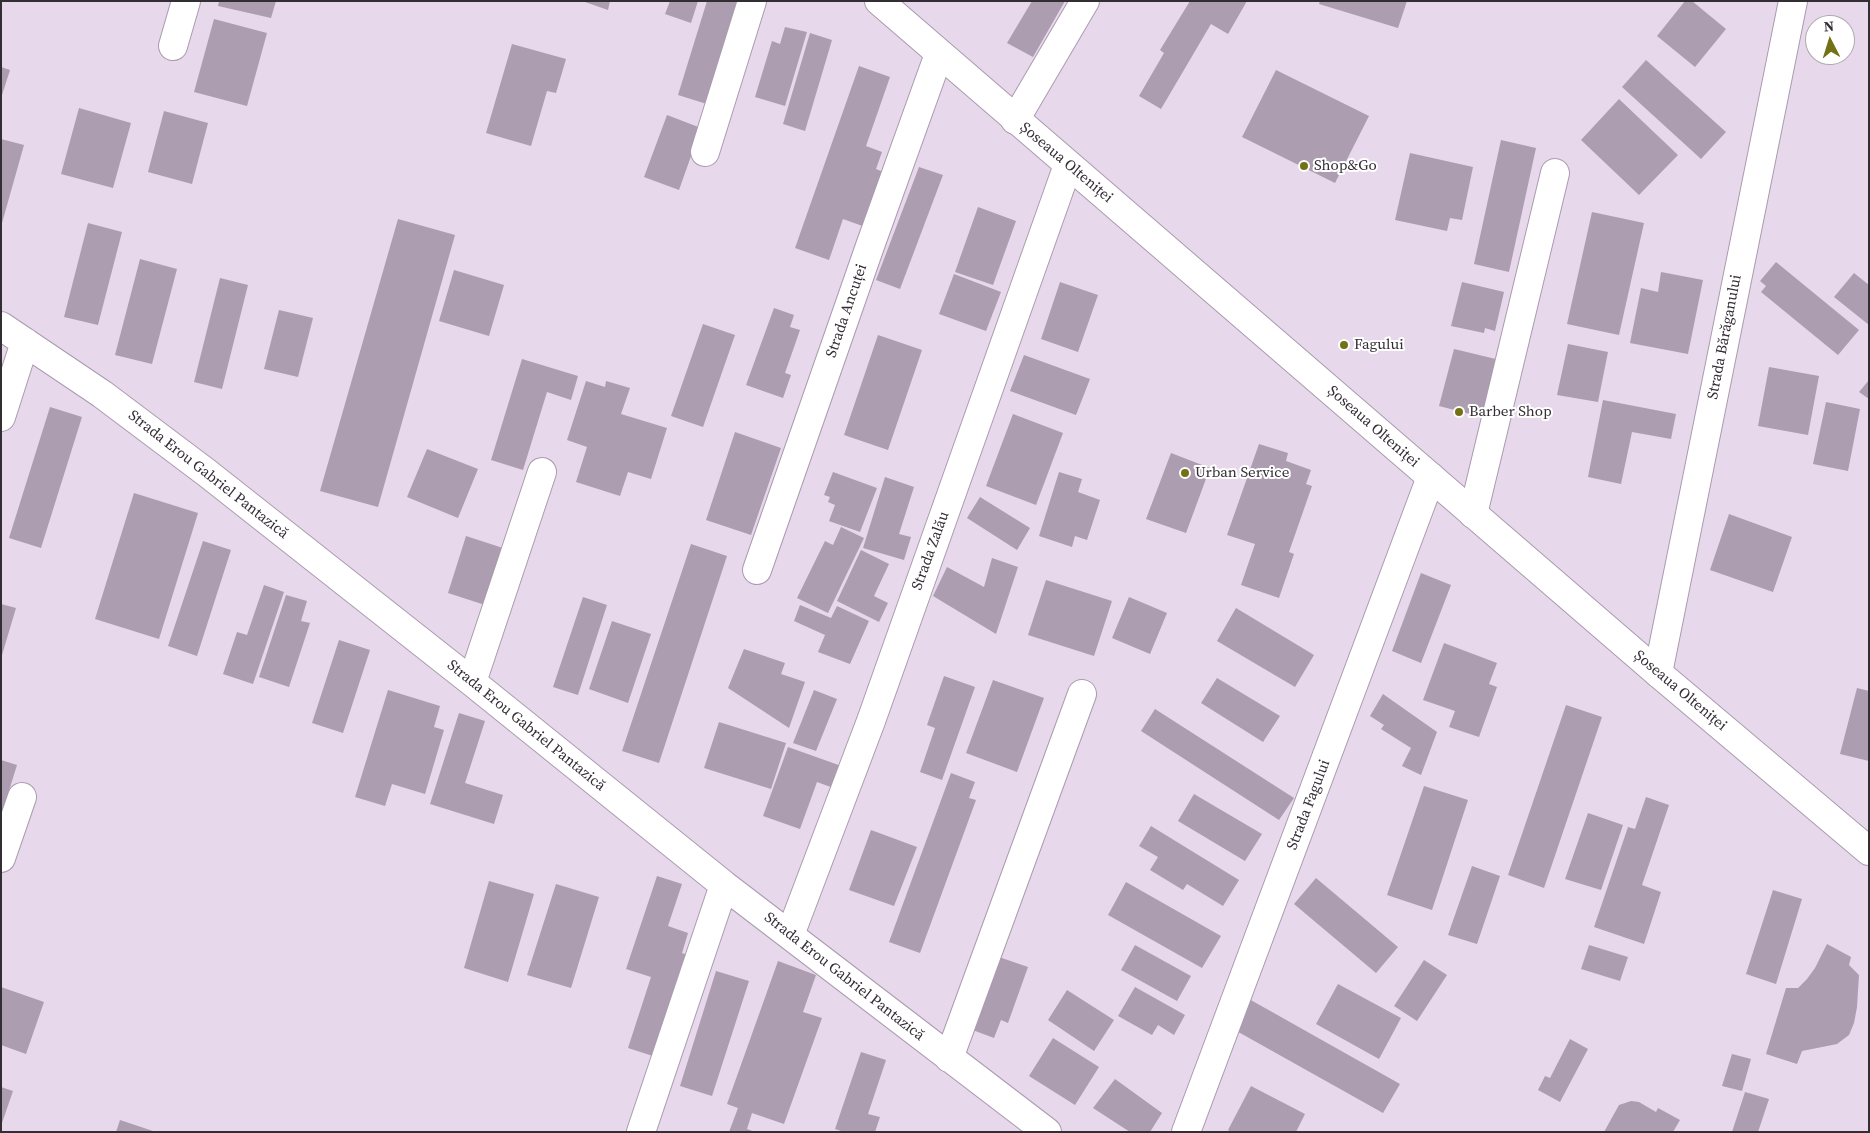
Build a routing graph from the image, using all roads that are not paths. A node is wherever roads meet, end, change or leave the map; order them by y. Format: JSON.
{"nodes":[{"id":1,"x":186,"y":1,"type":"edge"},
{"id":2,"x":752,"y":1,"type":"edge"},
{"id":3,"x":879,"y":1,"type":"edge"},
{"id":4,"x":1085,"y":1,"type":"edge"},
{"id":5,"x":1793,"y":1,"type":"edge"},
{"id":6,"x":173,"y":46,"type":"dead end"},
{"id":7,"x":939,"y":54,"type":"junction"},
{"id":8,"x":1015,"y":120,"type":"junction"},
{"id":9,"x":705,"y":152,"type":"dead end"},
{"id":10,"x":1068,"y":165,"type":"junction"},
{"id":11,"x":1555,"y":173,"type":"dead end"},
{"id":12,"x":1,"y":326,"type":"edge"},
{"id":13,"x":25,"y":342,"type":"junction"},
{"id":14,"x":1,"y":417,"type":"edge"},
{"id":15,"x":542,"y":472,"type":"dead end"},
{"id":16,"x":1432,"y":477,"type":"junction"},
{"id":17,"x":1473,"y":514,"type":"junction"},
{"id":18,"x":757,"y":570,"type":"dead end"},
{"id":19,"x":1658,"y":673,"type":"junction"},
{"id":20,"x":472,"y":682,"type":"junction"},
{"id":21,"x":1082,"y":694,"type":"dead end"},
{"id":22,"x":22,"y":797,"type":"dead end"},
{"id":23,"x":1869,"y":852,"type":"edge"},
{"id":24,"x":1,"y":858,"type":"edge"},
{"id":25,"x":724,"y":885,"type":"junction"},
{"id":26,"x":790,"y":935,"type":"junction"},
{"id":27,"x":949,"y":1058,"type":"junction"},
{"id":28,"x":640,"y":1132,"type":"edge"},
{"id":29,"x":1047,"y":1132,"type":"edge"},
{"id":30,"x":1186,"y":1132,"type":"edge"}],
"edges":[{"from":1,"to":6,"type":"street"},
{"from":2,"to":9,"type":"street"},
{"from":3,"to":7,"type":"street","name":"Șoseaua Olteniței"},
{"from":4,"to":8,"type":"street"},
{"from":5,"to":19,"type":"street","name":"Strada Bărăganului"},
{"from":7,"to":8,"type":"street","name":"Șoseaua Olteniței"},
{"from":7,"to":18,"type":"street","name":"Strada Ancuței"},
{"from":8,"to":10,"type":"street","name":"Șoseaua Olteniței"},
{"from":10,"to":16,"type":"street","name":"Șoseaua Olteniței"},
{"from":10,"to":26,"type":"street","name":"Strada Zalău"},
{"from":11,"to":17,"type":"street"},
{"from":12,"to":13,"type":"street","name":"Strada Erou Gabriel Pantazică"},
{"from":13,"to":14,"type":"street"},
{"from":13,"to":20,"type":"street","name":"Strada Erou Gabriel Pantazică"},
{"from":15,"to":20,"type":"street"},
{"from":16,"to":17,"type":"street","name":"Șoseaua Olteniței"},
{"from":16,"to":30,"type":"street","name":"Strada Fagului"},
{"from":17,"to":19,"type":"street","name":"Șoseaua Olteniței"},
{"from":19,"to":23,"type":"street","name":"Șoseaua Olteniței"},
{"from":20,"to":25,"type":"street","name":"Strada Erou Gabriel Pantazică"},
{"from":21,"to":27,"type":"street"},
{"from":22,"to":24,"type":"street"},
{"from":25,"to":26,"type":"street","name":"Strada Erou Gabriel Pantazică"},
{"from":25,"to":28,"type":"street"},
{"from":26,"to":27,"type":"street","name":"Strada Erou Gabriel Pantazică"},
{"from":27,"to":29,"type":"street","name":"Strada Erou Gabriel Pantazică"}]}
